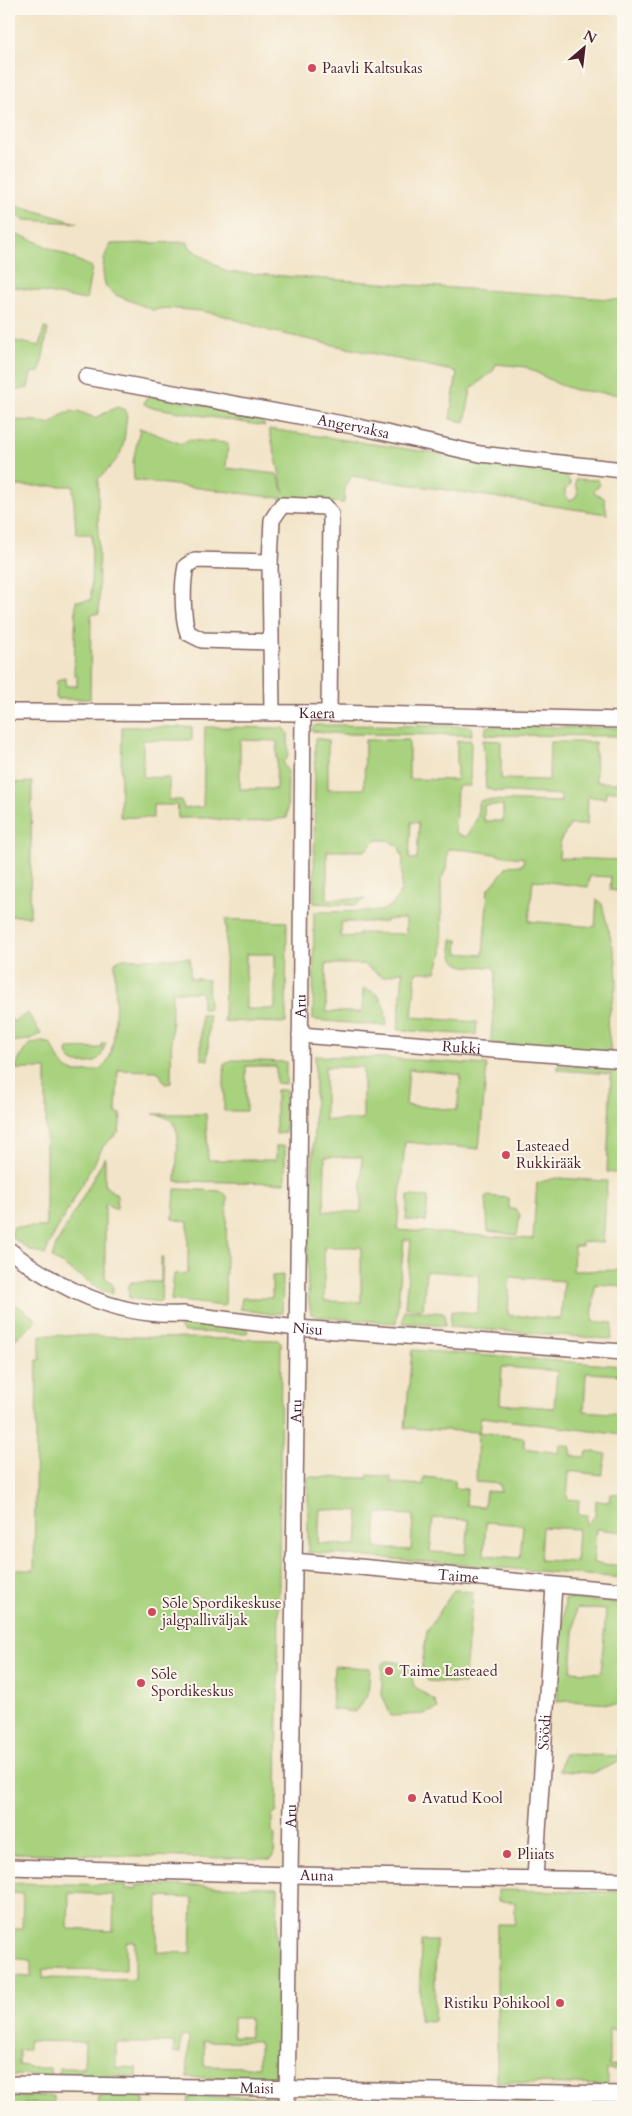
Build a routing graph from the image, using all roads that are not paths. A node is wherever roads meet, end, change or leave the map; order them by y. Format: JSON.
{"nodes":[{"id":1,"x":86,"y":378,"type":"dead end"},
{"id":2,"x":623,"y":470,"type":"edge"},
{"id":3,"x":270,"y":562,"type":"junction"},
{"id":4,"x":270,"y":642,"type":"junction"},
{"id":5,"x":9,"y":712,"type":"edge"},
{"id":6,"x":272,"y":713,"type":"junction"},
{"id":7,"x":302,"y":713,"type":"junction"},
{"id":8,"x":329,"y":713,"type":"junction"},
{"id":9,"x":623,"y":720,"type":"edge"},
{"id":10,"x":300,"y":1035,"type":"junction"},
{"id":11,"x":623,"y":1060,"type":"edge"},
{"id":12,"x":9,"y":1250,"type":"edge"},
{"id":13,"x":297,"y":1328,"type":"junction"},
{"id":14,"x":623,"y":1352,"type":"edge"},
{"id":15,"x":293,"y":1561,"type":"junction"},
{"id":16,"x":554,"y":1586,"type":"junction"},
{"id":17,"x":623,"y":1591,"type":"edge"},
{"id":18,"x":9,"y":1867,"type":"edge"},
{"id":19,"x":291,"y":1875,"type":"junction"},
{"id":20,"x":536,"y":1878,"type":"junction"},
{"id":21,"x":623,"y":1880,"type":"edge"},
{"id":22,"x":9,"y":2084,"type":"edge"},
{"id":23,"x":287,"y":2088,"type":"junction"},
{"id":24,"x":623,"y":2094,"type":"edge"},
{"id":25,"x":287,"y":2107,"type":"edge"}],
"edges":[{"from":1,"to":2,"type":"street","name":"Angervaksa"},
{"from":3,"to":4,"type":"street"},
{"from":3,"to":4,"type":"street"},
{"from":3,"to":8,"type":"street"},
{"from":4,"to":6,"type":"street"},
{"from":5,"to":6,"type":"street","name":"Kaera"},
{"from":6,"to":7,"type":"street","name":"Kaera"},
{"from":7,"to":8,"type":"street","name":"Kaera"},
{"from":7,"to":10,"type":"street","name":"Aru"},
{"from":8,"to":9,"type":"street","name":"Kaera"},
{"from":10,"to":11,"type":"street","name":"Rukki"},
{"from":10,"to":13,"type":"street","name":"Aru"},
{"from":12,"to":13,"type":"street","name":"Nisu"},
{"from":13,"to":14,"type":"street","name":"Nisu"},
{"from":13,"to":15,"type":"street","name":"Aru"},
{"from":15,"to":16,"type":"street","name":"Taime"},
{"from":15,"to":19,"type":"street","name":"Aru"},
{"from":16,"to":17,"type":"street","name":"Taime"},
{"from":16,"to":20,"type":"street","name":"Söödi"},
{"from":18,"to":19,"type":"street","name":"Auna"},
{"from":19,"to":20,"type":"street","name":"Auna"},
{"from":19,"to":23,"type":"street","name":"Aru"},
{"from":20,"to":21,"type":"street","name":"Auna"},
{"from":22,"to":23,"type":"street","name":"Maisi"},
{"from":23,"to":24,"type":"street","name":"Maisi"},
{"from":23,"to":25,"type":"street","name":"Aru"}]}
